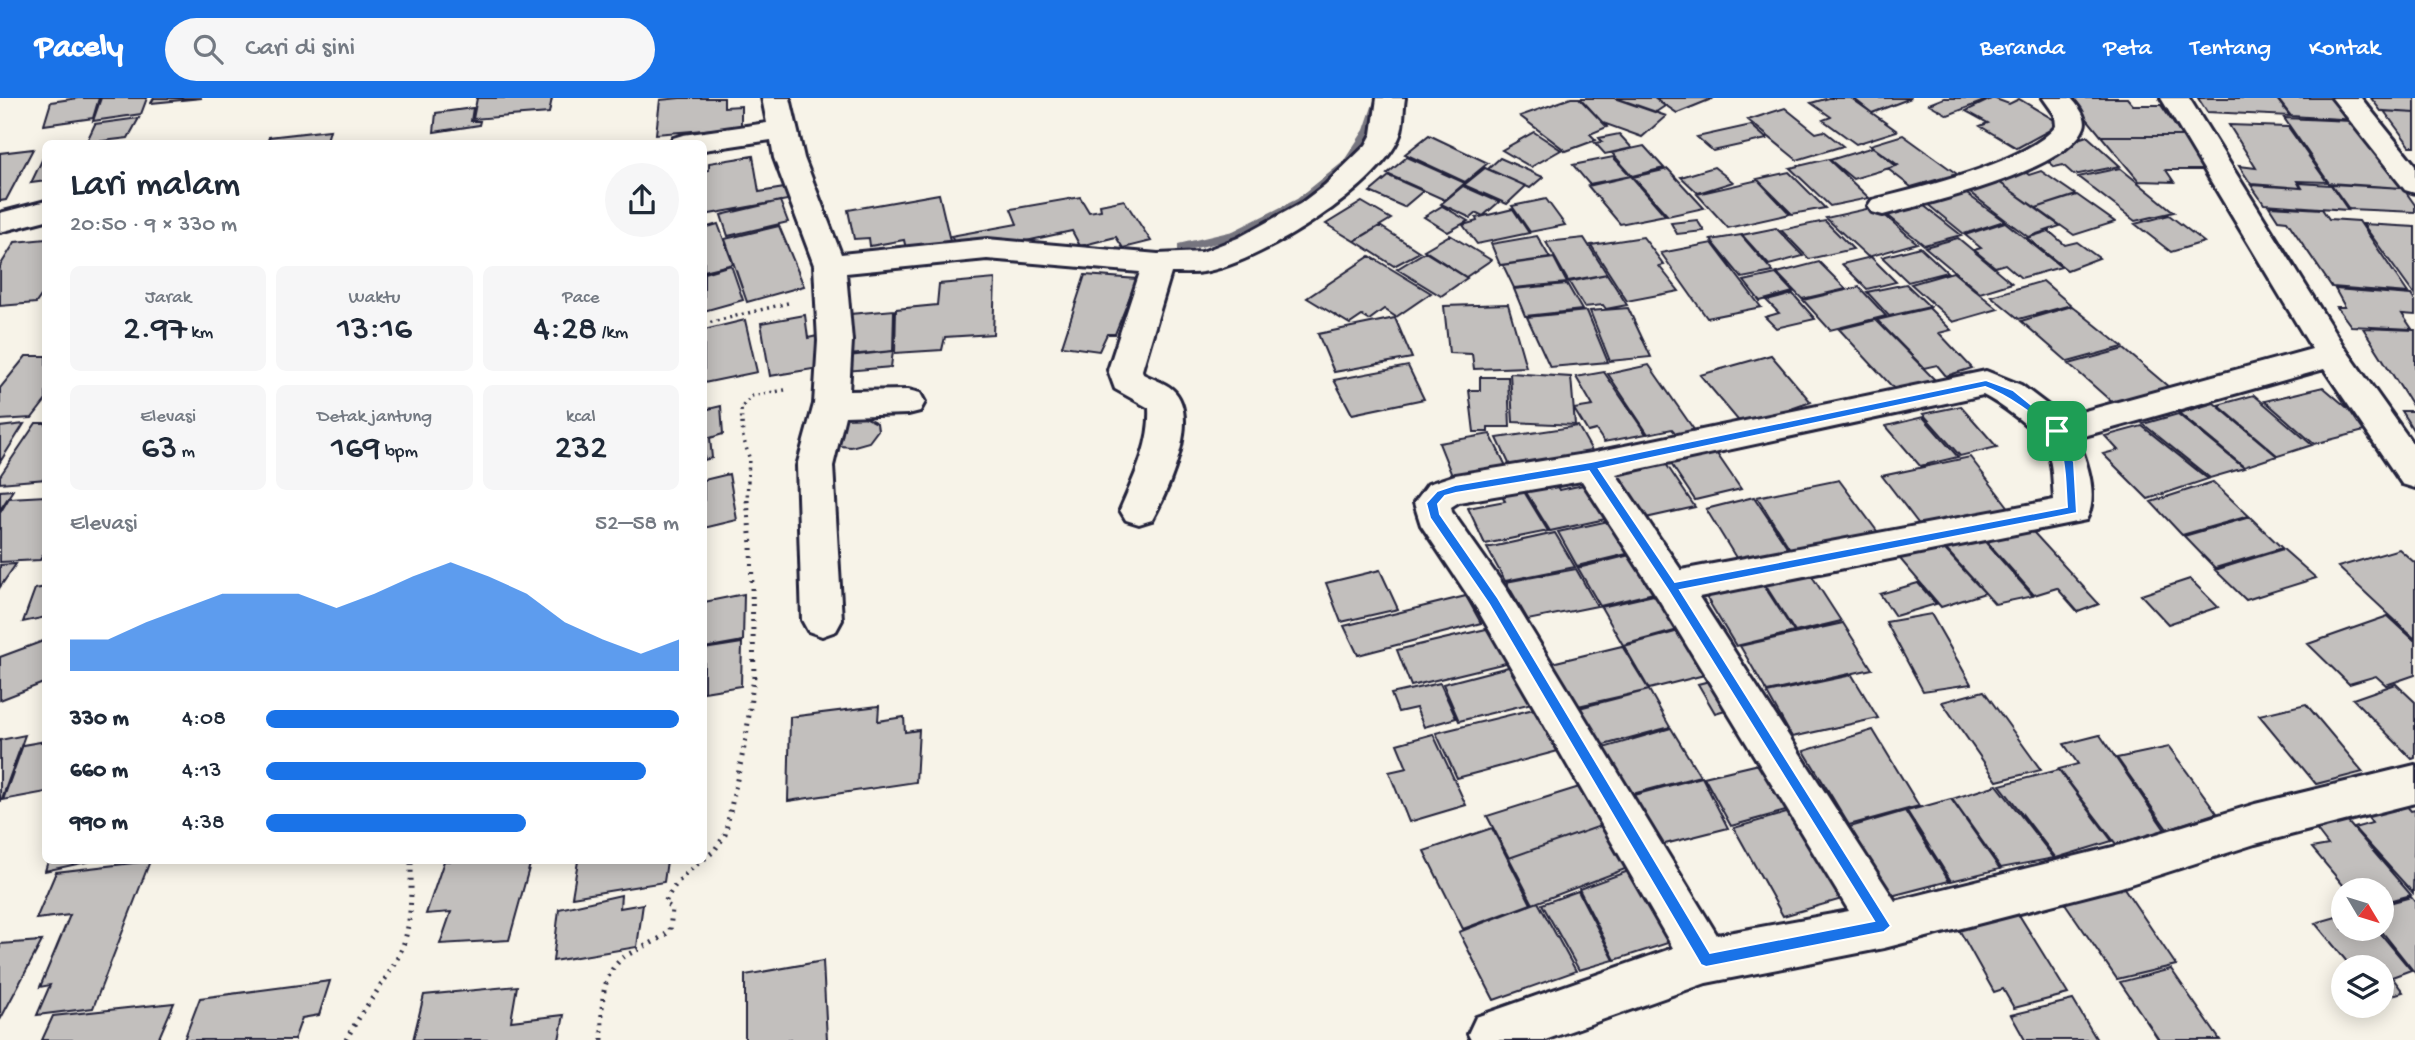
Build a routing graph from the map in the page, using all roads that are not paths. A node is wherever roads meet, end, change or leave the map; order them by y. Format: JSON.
{"nodes":[{"id":1,"x":776,"y":98,"type":"edge"},
{"id":2,"x":1391,"y":98,"type":"edge"},
{"id":3,"x":2057,"y":98,"type":"edge"},
{"id":4,"x":2175,"y":98,"type":"edge"},
{"id":5,"x":2346,"y":98,"type":"edge"},
{"id":6,"x":781,"y":130,"type":"junction"},
{"id":7,"x":707,"y":140,"type":"edge"},
{"id":8,"x":2415,"y":184,"type":"edge"},
{"id":9,"x":1883,"y":206,"type":"dead end"},
{"id":10,"x":42,"y":211,"type":"edge"},
{"id":11,"x":0,"y":223,"type":"edge"},
{"id":12,"x":1158,"y":264,"type":"junction"},
{"id":13,"x":831,"y":276,"type":"junction"},
{"id":14,"x":2332,"y":355,"type":"junction"},
{"id":15,"x":832,"y":391,"type":"junction"},
{"id":16,"x":908,"y":402,"type":"dead end"},
{"id":17,"x":2057,"y":431,"type":"junction"},
{"id":18,"x":1591,"y":466,"type":"junction"},
{"id":19,"x":2415,"y":475,"type":"edge"},
{"id":20,"x":1139,"y":510,"type":"dead end"},
{"id":21,"x":1672,"y":587,"type":"junction"},
{"id":22,"x":821,"y":620,"type":"dead end"},
{"id":23,"x":2415,"y":784,"type":"edge"},
{"id":24,"x":1884,"y":926,"type":"junction"},
{"id":25,"x":1706,"y":960,"type":"junction"},
{"id":26,"x":1493,"y":1034,"type":"dead end"}],
"edges":[{"from":1,"to":6,"type":"street"},
{"from":2,"to":12,"type":"street"},
{"from":3,"to":9,"type":"street"},
{"from":4,"to":14,"type":"street"},
{"from":5,"to":8,"type":"street"},
{"from":6,"to":7,"type":"street"},
{"from":6,"to":13,"type":"street"},
{"from":10,"to":11,"type":"street"},
{"from":12,"to":13,"type":"street"},
{"from":12,"to":20,"type":"street"},
{"from":13,"to":15,"type":"street"},
{"from":14,"to":17,"type":"street"},
{"from":14,"to":19,"type":"street"},
{"from":15,"to":16,"type":"street"},
{"from":15,"to":22,"type":"street"},
{"from":17,"to":18,"type":"street"},
{"from":17,"to":21,"type":"street"},
{"from":18,"to":21,"type":"street"},
{"from":18,"to":25,"type":"street"},
{"from":21,"to":24,"type":"street"},
{"from":23,"to":24,"type":"street"},
{"from":24,"to":25,"type":"street"},
{"from":25,"to":26,"type":"street"}]}
